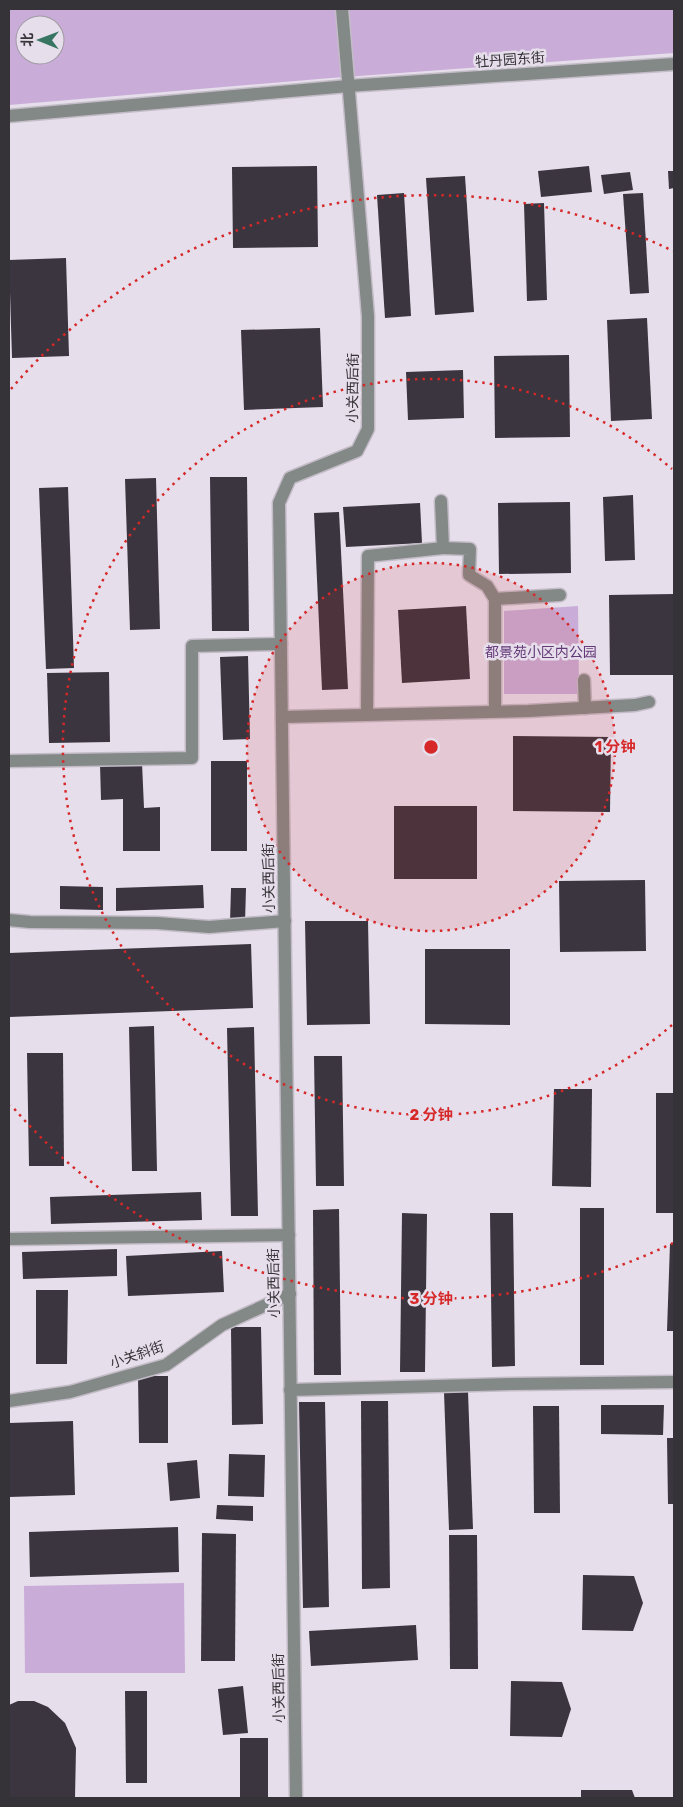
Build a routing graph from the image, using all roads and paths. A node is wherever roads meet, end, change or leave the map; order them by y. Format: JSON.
{"nodes":[{"id":1,"x":342,"y":9,"type":"edge"},
{"id":2,"x":674,"y":64,"type":"edge"},
{"id":3,"x":348,"y":86,"type":"junction"},
{"id":4,"x":9,"y":116,"type":"edge"},
{"id":5,"x":441,"y":501,"type":"dead end"},
{"id":6,"x":443,"y":548,"type":"junction"},
{"id":7,"x":560,"y":595,"type":"dead end"},
{"id":8,"x":495,"y":599,"type":"junction"},
{"id":9,"x":281,"y":644,"type":"junction"},
{"id":10,"x":584,"y":680,"type":"dead end"},
{"id":11,"x":649,"y":702,"type":"dead end"},
{"id":12,"x":585,"y":708,"type":"junction"},
{"id":13,"x":495,"y":712,"type":"junction"},
{"id":14,"x":367,"y":714,"type":"junction"},
{"id":15,"x":282,"y":717,"type":"junction"},
{"id":16,"x":9,"y":761,"type":"edge"},
{"id":17,"x":9,"y":920,"type":"edge"},
{"id":18,"x":285,"y":921,"type":"junction"},
{"id":19,"x":289,"y":1235,"type":"junction"},
{"id":20,"x":9,"y":1239,"type":"edge"},
{"id":21,"x":290,"y":1294,"type":"junction"},
{"id":22,"x":674,"y":1382,"type":"edge"},
{"id":23,"x":290,"y":1390,"type":"junction"},
{"id":24,"x":9,"y":1401,"type":"edge"},
{"id":25,"x":296,"y":1798,"type":"edge"}],
"edges":[{"from":1,"to":3,"type":"street","name":"小关西后街"},
{"from":2,"to":3,"type":"street","name":"牡丹园东街"},
{"from":3,"to":4,"type":"street","name":"牡丹园东街"},
{"from":3,"to":9,"type":"street","name":"小关西后街"},
{"from":5,"to":6,"type":"street"},
{"from":6,"to":8,"type":"street"},
{"from":6,"to":14,"type":"street"},
{"from":7,"to":8,"type":"street"},
{"from":8,"to":13,"type":"street"},
{"from":9,"to":15,"type":"street","name":"小关西后街"},
{"from":9,"to":16,"type":"street"},
{"from":10,"to":12,"type":"street"},
{"from":11,"to":12,"type":"street"},
{"from":12,"to":13,"type":"street"},
{"from":13,"to":14,"type":"street"},
{"from":14,"to":15,"type":"street"},
{"from":15,"to":18,"type":"street","name":"小关西后街"},
{"from":17,"to":18,"type":"street"},
{"from":18,"to":19,"type":"street","name":"小关西后街"},
{"from":19,"to":20,"type":"street"},
{"from":19,"to":21,"type":"street","name":"小关西后街"},
{"from":21,"to":23,"type":"street","name":"小关西后街"},
{"from":21,"to":24,"type":"street","name":"小关斜街"},
{"from":22,"to":23,"type":"street"},
{"from":23,"to":25,"type":"street","name":"小关西后街"}]}
